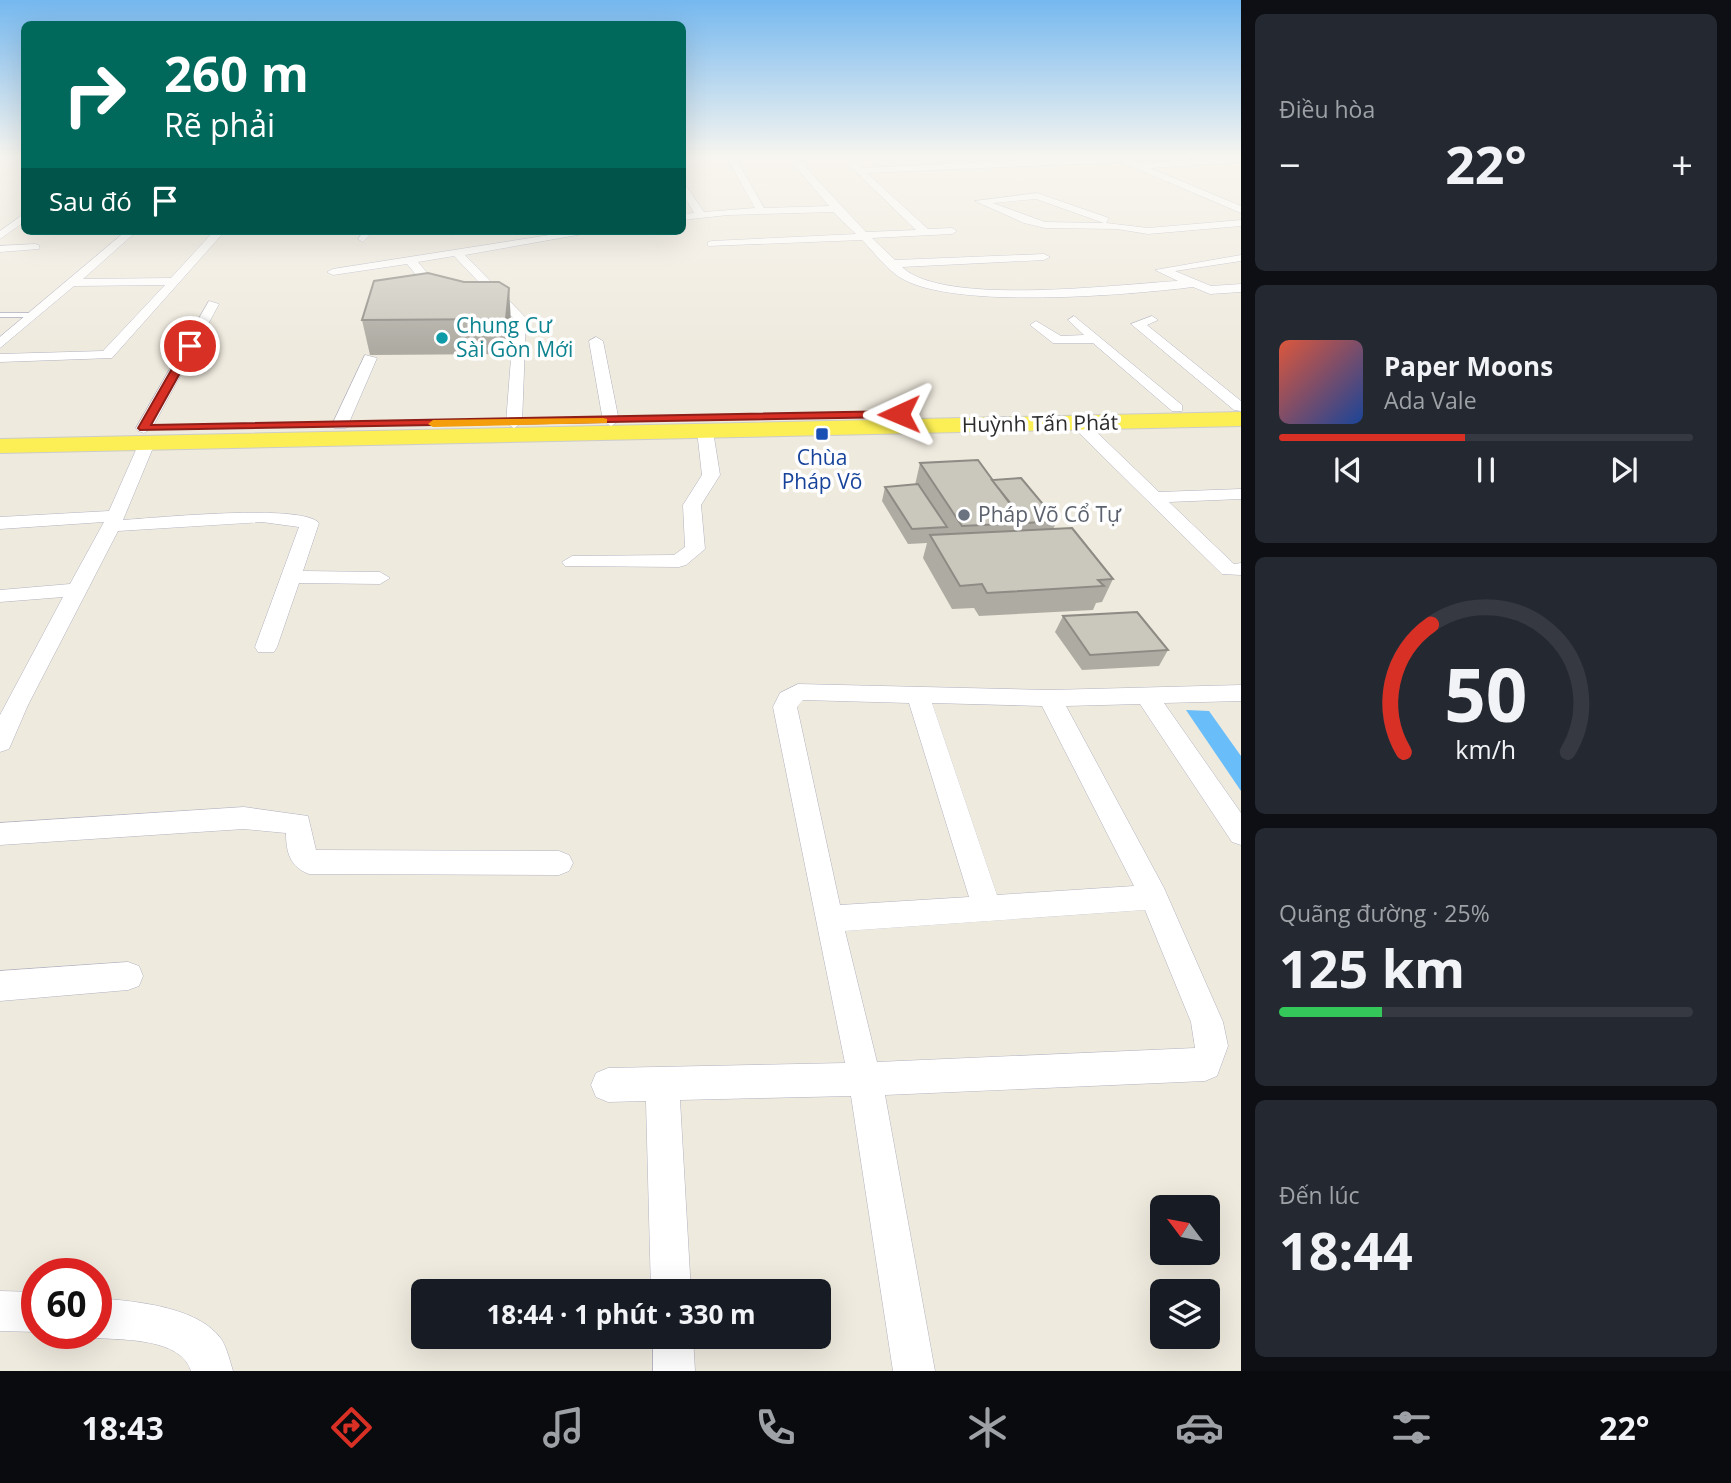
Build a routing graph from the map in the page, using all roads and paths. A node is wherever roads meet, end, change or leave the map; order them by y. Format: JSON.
{"nodes":[{"id":1,"x":20,"y":220,"type":"edge"},
{"id":2,"x":849,"y":220,"type":"edge"},
{"id":3,"x":913,"y":220,"type":"edge"},
{"id":4,"x":1027,"y":220,"type":"edge"},
{"id":5,"x":1102,"y":220,"type":"edge"},
{"id":6,"x":1241,"y":223,"type":"edge"},
{"id":7,"x":1117,"y":226,"type":"junction"},
{"id":8,"x":1206,"y":228,"type":"junction"},
{"id":9,"x":952,"y":231,"type":"dead end"},
{"id":10,"x":926,"y":232,"type":"junction"},
{"id":11,"x":127,"y":235,"type":"edge"},
{"id":12,"x":216,"y":235,"type":"edge"},
{"id":13,"x":548,"y":235,"type":"edge"},
{"id":14,"x":0,"y":236,"type":"edge"},
{"id":15,"x":867,"y":236,"type":"junction"},
{"id":16,"x":1229,"y":237,"type":"dead end"},
{"id":17,"x":712,"y":243,"type":"dead end"},
{"id":18,"x":35,"y":247,"type":"dead end"},
{"id":19,"x":0,"y":249,"type":"edge"},
{"id":20,"x":457,"y":253,"type":"junction"},
{"id":21,"x":1044,"y":257,"type":"dead end"},
{"id":22,"x":1241,"y":258,"type":"edge"},
{"id":23,"x":410,"y":260,"type":"junction"},
{"id":24,"x":892,"y":264,"type":"junction"},
{"id":25,"x":333,"y":272,"type":"dead end"},
{"id":26,"x":175,"y":281,"type":"junction"},
{"id":27,"x":71,"y":283,"type":"junction"},
{"id":28,"x":1191,"y":284,"type":"junction"},
{"id":29,"x":1241,"y":288,"type":"edge"},
{"id":30,"x":212,"y":304,"type":"dead end"},
{"id":31,"x":450,"y":307,"type":"edge"},
{"id":32,"x":33,"y":315,"type":"junction"},
{"id":33,"x":0,"y":316,"type":"edge"},
{"id":34,"x":1074,"y":320,"type":"dead end"},
{"id":35,"x":1152,"y":320,"type":"dead end"},
{"id":36,"x":1036,"y":325,"type":"dead end"},
{"id":37,"x":1096,"y":339,"type":"junction"},
{"id":38,"x":596,"y":341,"type":"dead end"},
{"id":39,"x":0,"y":344,"type":"edge"},
{"id":40,"x":0,"y":358,"type":"edge"},
{"id":41,"x":370,"y":358,"type":"edge"},
{"id":42,"x":1177,"y":408,"type":"junction"},
{"id":43,"x":1240,"y":411,"type":"edge"},
{"id":44,"x":611,"y":421,"type":"junction"},
{"id":45,"x":874,"y":421,"type":"junction"},
{"id":46,"x":514,"y":423,"type":"junction"},
{"id":47,"x":1078,"y":423,"type":"junction"},
{"id":48,"x":340,"y":425,"type":"junction"},
{"id":49,"x":0,"y":431,"type":"edge"},
{"id":50,"x":705,"y":431,"type":"junction"},
{"id":51,"x":145,"y":435,"type":"junction"},
{"id":52,"x":0,"y":446,"type":"edge"},
{"id":53,"x":1241,"y":494,"type":"edge"},
{"id":54,"x":1158,"y":497,"type":"junction"},
{"id":55,"x":113,"y":521,"type":"junction"},
{"id":56,"x":0,"y":523,"type":"edge"},
{"id":57,"x":572,"y":562,"type":"dead end"},
{"id":58,"x":1237,"y":574,"type":"edge"},
{"id":59,"x":292,"y":577,"type":"junction"},
{"id":60,"x":380,"y":578,"type":"dead end"},
{"id":61,"x":80,"y":589,"type":"junction"},
{"id":62,"x":0,"y":596,"type":"edge"},
{"id":63,"x":266,"y":647,"type":"dead end"},
{"id":64,"x":1241,"y":693,"type":"edge"},
{"id":65,"x":918,"y":695,"type":"junction"},
{"id":66,"x":1147,"y":696,"type":"junction"},
{"id":67,"x":1050,"y":698,"type":"junction"},
{"id":68,"x":8,"y":706,"type":"edge"},
{"id":69,"x":0,"y":743,"type":"edge"},
{"id":70,"x":0,"y":834,"type":"edge"},
{"id":71,"x":1241,"y":834,"type":"edge"},
{"id":72,"x":559,"y":863,"type":"dead end"},
{"id":73,"x":1154,"y":897,"type":"junction"},
{"id":74,"x":987,"y":908,"type":"junction"},
{"id":75,"x":828,"y":919,"type":"junction"},
{"id":76,"x":128,"y":976,"type":"dead end"},
{"id":77,"x":0,"y":986,"type":"edge"},
{"id":78,"x":864,"y":1079,"type":"junction"},
{"id":79,"x":662,"y":1083,"type":"junction"},
{"id":80,"x":608,"y":1085,"type":"dead end"},
{"id":81,"x":670,"y":1279,"type":"edge"},
{"id":82,"x":0,"y":1311,"type":"edge"},
{"id":83,"x":21,"y":1312,"type":"edge"},
{"id":84,"x":112,"y":1319,"type":"edge"},
{"id":85,"x":673,"y":1349,"type":"edge"},
{"id":86,"x":212,"y":1371,"type":"edge"},
{"id":87,"x":674,"y":1371,"type":"edge"},
{"id":88,"x":914,"y":1371,"type":"edge"}],
"edges":[{"from":1,"to":14,"type":"street"},
{"from":2,"to":15,"type":"street"},
{"from":3,"to":10,"type":"street"},
{"from":4,"to":7,"type":"street"},
{"from":5,"to":7,"type":"street"},
{"from":6,"to":8,"type":"street"},
{"from":7,"to":8,"type":"street"},
{"from":8,"to":16,"type":"street"},
{"from":9,"to":10,"type":"street"},
{"from":10,"to":15,"type":"street"},
{"from":11,"to":27,"type":"street"},
{"from":12,"to":26,"type":"street"},
{"from":13,"to":20,"type":"street"},
{"from":15,"to":17,"type":"street"},
{"from":15,"to":24,"type":"street"},
{"from":18,"to":19,"type":"street"},
{"from":20,"to":23,"type":"street"},
{"from":20,"to":46,"type":"street"},
{"from":21,"to":24,"type":"street"},
{"from":22,"to":28,"type":"street"},
{"from":23,"to":25,"type":"street"},
{"from":23,"to":31,"type":"street"},
{"from":24,"to":28,"type":"street"},
{"from":26,"to":27,"type":"street"},
{"from":26,"to":40,"type":"street"},
{"from":27,"to":32,"type":"street"},
{"from":28,"to":29,"type":"street"},
{"from":30,"to":51,"type":"street"},
{"from":32,"to":33,"type":"lane"},
{"from":32,"to":39,"type":"street"},
{"from":34,"to":37,"type":"street"},
{"from":35,"to":43,"type":"street"},
{"from":36,"to":37,"type":"street"},
{"from":37,"to":42,"type":"street"},
{"from":38,"to":44,"type":"street"},
{"from":41,"to":48,"type":"street"},
{"from":42,"to":43,"type":"main road","name":"Huỳnh Tấn Phát"},
{"from":42,"to":45,"type":"main road","name":"Huỳnh Tấn Phát"},
{"from":43,"to":47,"type":"main road","name":"Huỳnh Tấn Phát"},
{"from":44,"to":45,"type":"main road","name":"Huỳnh Tấn Phát"},
{"from":44,"to":46,"type":"main road","name":"Huỳnh Tấn Phát"},
{"from":45,"to":47,"type":"main road","name":"Huỳnh Tấn Phát"},
{"from":45,"to":50,"type":"main road","name":"Huỳnh Tấn Phát"},
{"from":46,"to":48,"type":"main road","name":"Huỳnh Tấn Phát"},
{"from":47,"to":54,"type":"street"},
{"from":48,"to":51,"type":"main road","name":"Huỳnh Tấn Phát"},
{"from":49,"to":51,"type":"main road","name":"Huỳnh Tấn Phát"},
{"from":50,"to":51,"type":"main road","name":"Huỳnh Tấn Phát"},
{"from":50,"to":57,"type":"street"},
{"from":51,"to":52,"type":"main road","name":"Huỳnh Tấn Phát"},
{"from":51,"to":55,"type":"street"},
{"from":53,"to":54,"type":"street"},
{"from":54,"to":58,"type":"street"},
{"from":55,"to":56,"type":"street"},
{"from":55,"to":59,"type":"street"},
{"from":55,"to":61,"type":"street"},
{"from":59,"to":60,"type":"street"},
{"from":59,"to":63,"type":"street"},
{"from":61,"to":62,"type":"street"},
{"from":61,"to":68,"type":"street"},
{"from":64,"to":66,"type":"street"},
{"from":65,"to":67,"type":"street"},
{"from":65,"to":74,"type":"street"},
{"from":65,"to":75,"type":"street"},
{"from":66,"to":67,"type":"street"},
{"from":66,"to":71,"type":"street"},
{"from":67,"to":73,"type":"street"},
{"from":68,"to":69,"type":"street"},
{"from":70,"to":72,"type":"street"},
{"from":73,"to":74,"type":"street"},
{"from":73,"to":78,"type":"street"},
{"from":74,"to":75,"type":"street"},
{"from":75,"to":78,"type":"street"},
{"from":76,"to":77,"type":"street"},
{"from":78,"to":79,"type":"street"},
{"from":78,"to":88,"type":"street"},
{"from":79,"to":80,"type":"street"},
{"from":79,"to":81,"type":"street"},
{"from":82,"to":83,"type":"street"},
{"from":84,"to":86,"type":"street"},
{"from":85,"to":87,"type":"street"}]}
